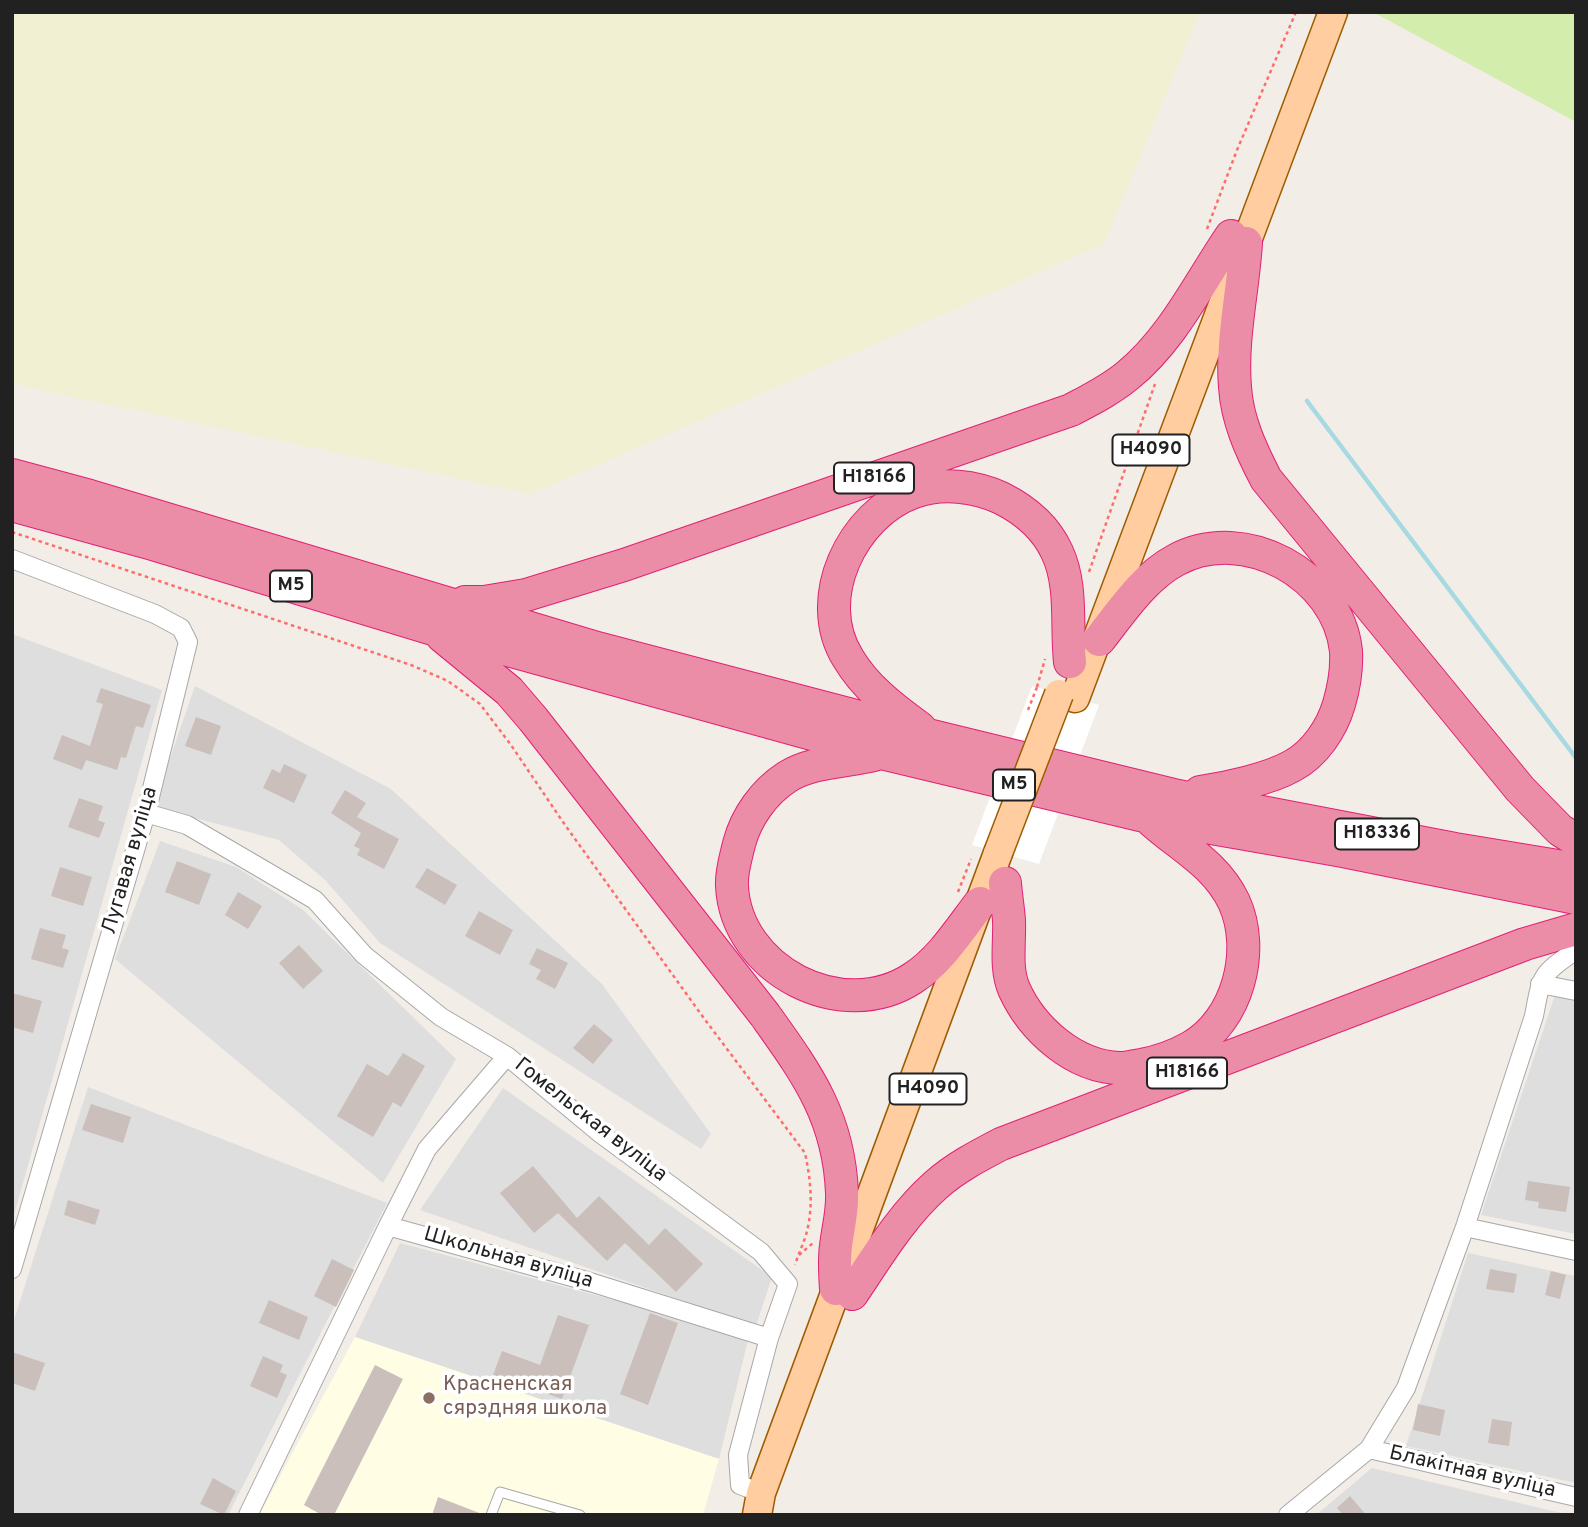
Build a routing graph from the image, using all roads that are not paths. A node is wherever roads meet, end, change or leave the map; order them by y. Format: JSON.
{"nodes":[{"id":1,"x":1318,"y":12,"type":"edge"},
{"id":2,"x":1333,"y":12,"type":"edge"},
{"id":3,"x":1227,"y":239,"type":"junction"},
{"id":4,"x":12,"y":475,"type":"edge"},
{"id":5,"x":12,"y":505,"type":"edge"},
{"id":6,"x":12,"y":559,"type":"edge"},
{"id":7,"x":441,"y":616,"type":"junction"},
{"id":8,"x":1098,"y":639,"type":"junction"},
{"id":9,"x":1070,"y":662,"type":"junction"},
{"id":10,"x":1067,"y":696,"type":"junction"},
{"id":11,"x":932,"y":736,"type":"junction"},
{"id":12,"x":881,"y":753,"type":"junction"},
{"id":13,"x":1178,"y":796,"type":"junction"},
{"id":14,"x":146,"y":813,"type":"junction"},
{"id":15,"x":1148,"y":817,"type":"junction"},
{"id":16,"x":1576,"y":840,"type":"edge"},
{"id":17,"x":1006,"y":864,"type":"junction"},
{"id":18,"x":1576,"y":869,"type":"edge"},
{"id":19,"x":1576,"y":898,"type":"edge"},
{"id":20,"x":980,"y":903,"type":"junction"},
{"id":21,"x":1576,"y":929,"type":"edge"},
{"id":22,"x":1525,"y":944,"type":"junction"},
{"id":23,"x":1576,"y":950,"type":"edge"},
{"id":24,"x":1542,"y":978,"type":"junction"},
{"id":25,"x":1576,"y":991,"type":"edge"},
{"id":26,"x":507,"y":1056,"type":"junction"},
{"id":27,"x":388,"y":1226,"type":"junction"},
{"id":28,"x":1465,"y":1227,"type":"junction"},
{"id":29,"x":1576,"y":1251,"type":"edge"},
{"id":30,"x":12,"y":1269,"type":"edge"},
{"id":31,"x":844,"y":1291,"type":"junction"},
{"id":32,"x":769,"y":1338,"type":"junction"},
{"id":33,"x":1369,"y":1449,"type":"junction"},
{"id":34,"x":1576,"y":1497,"type":"edge"},
{"id":35,"x":760,"y":1507,"type":"edge"},
{"id":36,"x":248,"y":1515,"type":"edge"},
{"id":37,"x":491,"y":1515,"type":"edge"},
{"id":38,"x":580,"y":1515,"type":"edge"},
{"id":39,"x":1288,"y":1515,"type":"edge"}],
"edges":[{"from":1,"to":3,"type":"main road","number":"Н4090"},
{"from":2,"to":3,"type":"main road","number":"Н4090"},
{"from":3,"to":7,"type":"highway","number":"Н18166"},
{"from":3,"to":8,"type":"main road","number":"Н4090"},
{"from":3,"to":9,"type":"main road","number":"Н4090"},
{"from":3,"to":16,"type":"highway"},
{"from":4,"to":7,"type":"highway","number":"М5"},
{"from":5,"to":7,"type":"highway","number":"М5"},
{"from":6,"to":14,"type":"street","name":"Лугавая вуліца"},
{"from":7,"to":11,"type":"highway","number":"М5"},
{"from":7,"to":12,"type":"highway","number":"М5"},
{"from":7,"to":31,"type":"highway"},
{"from":8,"to":10,"type":"main road","number":"Н4090"},
{"from":8,"to":13,"type":"highway"},
{"from":9,"to":10,"type":"main road","number":"Н4090"},
{"from":9,"to":11,"type":"highway","number":"Н18166"},
{"from":10,"to":17,"type":"main road","number":"Н4090","bridge":true},
{"from":11,"to":13,"type":"highway","number":"М5"},
{"from":12,"to":15,"type":"highway","number":"М5"},
{"from":12,"to":20,"type":"highway"},
{"from":13,"to":18,"type":"highway","number":"Н18336"},
{"from":14,"to":26,"type":"street"},
{"from":14,"to":30,"type":"street","name":"Лугавая вуліца"},
{"from":15,"to":17,"type":"highway","number":"Н18166"},
{"from":15,"to":19,"type":"highway","number":"Н18336"},
{"from":17,"to":20,"type":"main road","number":"Н4090"},
{"from":17,"to":31,"type":"main road","number":"Н4090"},
{"from":20,"to":31,"type":"main road","number":"Н4090"},
{"from":21,"to":22,"type":"highway","number":"Н18166"},
{"from":22,"to":24,"type":"street"},
{"from":22,"to":31,"type":"highway","number":"Н18166"},
{"from":23,"to":24,"type":"street"},
{"from":24,"to":25,"type":"street"},
{"from":24,"to":28,"type":"street"},
{"from":26,"to":27,"type":"street","name":"Гомельская вуліца"},
{"from":26,"to":32,"type":"street","name":"Гомельская вуліца"},
{"from":27,"to":32,"type":"street","name":"Школьная вуліца"},
{"from":27,"to":36,"type":"street"},
{"from":28,"to":29,"type":"street"},
{"from":28,"to":33,"type":"street"},
{"from":31,"to":35,"type":"main road","number":"Н4090"},
{"from":32,"to":35,"type":"street"},
{"from":33,"to":34,"type":"street","name":"Блакітная вуліца"},
{"from":33,"to":39,"type":"street"},
{"from":37,"to":38,"type":"lane"}]}
